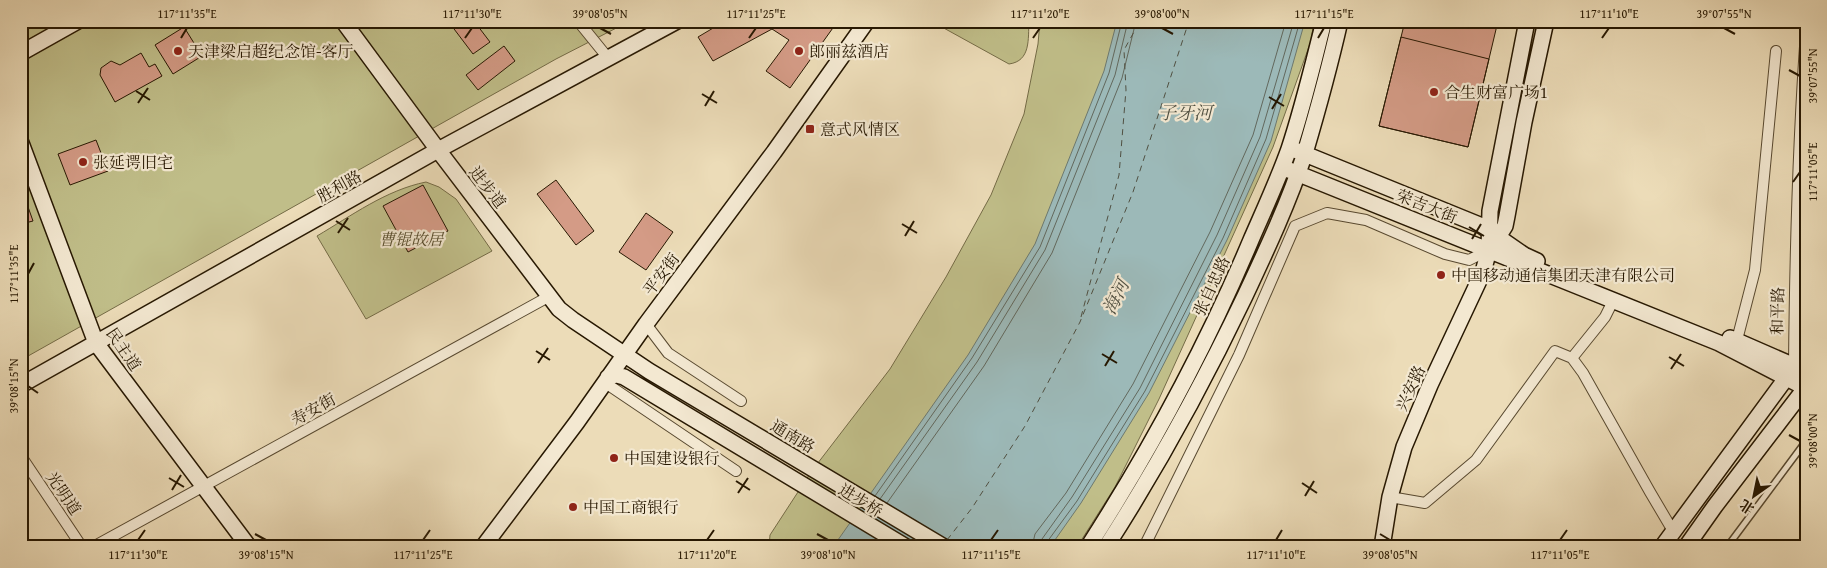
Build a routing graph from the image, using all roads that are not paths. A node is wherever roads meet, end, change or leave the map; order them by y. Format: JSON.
{"nodes":[{"id":1,"x":78,"y":21,"type":"edge"},
{"id":2,"x":342,"y":21,"type":"edge"},
{"id":3,"x":578,"y":21,"type":"edge"},
{"id":4,"x":677,"y":21,"type":"edge"},
{"id":5,"x":1324,"y":21,"type":"edge"},
{"id":6,"x":1340,"y":21,"type":"edge"},
{"id":7,"x":1527,"y":21,"type":"edge"},
{"id":8,"x":1546,"y":21,"type":"edge"},
{"id":9,"x":861,"y":23,"type":"edge"},
{"id":10,"x":1806,"y":32,"type":"edge"},
{"id":11,"x":1776,"y":51,"type":"dead end"},
{"id":12,"x":21,"y":53,"type":"edge"},
{"id":13,"x":608,"y":58,"type":"junction"},
{"id":14,"x":21,"y":142,"type":"edge"},
{"id":15,"x":1289,"y":147,"type":"junction"},
{"id":16,"x":438,"y":150,"type":"junction"},
{"id":17,"x":1304,"y":153,"type":"junction"},
{"id":18,"x":1282,"y":167,"type":"junction"},
{"id":19,"x":1298,"y":173,"type":"junction"},
{"id":20,"x":1494,"y":234,"type":"junction"},
{"id":21,"x":1489,"y":250,"type":"junction"},
{"id":22,"x":548,"y":297,"type":"junction"},
{"id":23,"x":1613,"y":301,"type":"junction"},
{"id":24,"x":646,"y":324,"type":"junction"},
{"id":25,"x":1736,"y":340,"type":"junction"},
{"id":26,"x":96,"y":344,"type":"junction"},
{"id":27,"x":1806,"y":351,"type":"edge"},
{"id":28,"x":624,"y":355,"type":"junction"},
{"id":29,"x":1572,"y":358,"type":"junction"},
{"id":30,"x":1800,"y":368,"type":"edge"},
{"id":31,"x":1785,"y":378,"type":"junction"},
{"id":32,"x":606,"y":380,"type":"junction"},
{"id":33,"x":21,"y":385,"type":"edge"},
{"id":34,"x":1806,"y":387,"type":"edge"},
{"id":35,"x":741,"y":401,"type":"dead end"},
{"id":36,"x":1806,"y":441,"type":"edge"},
{"id":37,"x":21,"y":456,"type":"edge"},
{"id":38,"x":736,"y":471,"type":"dead end"},
{"id":39,"x":203,"y":486,"type":"junction"},
{"id":40,"x":1390,"y":497,"type":"junction"},
{"id":41,"x":1673,"y":531,"type":"junction"},
{"id":42,"x":82,"y":547,"type":"edge"},
{"id":43,"x":93,"y":547,"type":"edge"},
{"id":44,"x":250,"y":547,"type":"edge"},
{"id":45,"x":484,"y":547,"type":"edge"},
{"id":46,"x":906,"y":547,"type":"edge"},
{"id":47,"x":944,"y":547,"type":"edge"},
{"id":48,"x":1088,"y":547,"type":"edge"},
{"id":49,"x":1106,"y":547,"type":"edge"},
{"id":50,"x":1144,"y":547,"type":"edge"},
{"id":51,"x":1382,"y":547,"type":"edge"},
{"id":52,"x":1662,"y":547,"type":"edge"},
{"id":53,"x":1686,"y":547,"type":"edge"},
{"id":54,"x":1727,"y":547,"type":"edge"}],
"edges":[{"from":1,"to":12,"type":"street"},
{"from":2,"to":16,"type":"street","name":"进步道"},
{"from":3,"to":13,"type":"street"},
{"from":4,"to":13,"type":"street","name":"胜利路"},
{"from":5,"to":15,"type":"street","name":"张自忠路"},
{"from":6,"to":17,"type":"street"},
{"from":7,"to":20,"type":"street"},
{"from":8,"to":20,"type":"street","name":"兴安路"},
{"from":9,"to":24,"type":"street","name":"平安街"},
{"from":10,"to":30,"type":"street","name":"和平路"},
{"from":11,"to":25,"type":"street"},
{"from":13,"to":16,"type":"street","name":"胜利路"},
{"from":14,"to":26,"type":"street","name":"民主道"},
{"from":15,"to":17,"type":"street","name":"荣吉大街"},
{"from":15,"to":18,"type":"street","name":"张自忠路"},
{"from":16,"to":22,"type":"street","name":"进步道"},
{"from":16,"to":26,"type":"street","name":"胜利路"},
{"from":17,"to":19,"type":"street"},
{"from":17,"to":20,"type":"street","name":"荣吉大街"},
{"from":18,"to":19,"type":"street","name":"荣吉大街"},
{"from":18,"to":48,"type":"street","name":"张自忠路"},
{"from":19,"to":21,"type":"street","name":"荣吉大街"},
{"from":19,"to":49,"type":"street"},
{"from":20,"to":21,"type":"street","name":"兴安路"},
{"from":20,"to":25,"type":"street","name":"荣吉大街"},
{"from":21,"to":23,"type":"street","name":"荣吉大街"},
{"from":21,"to":40,"type":"street","name":"兴安路"},
{"from":21,"to":50,"type":"street"},
{"from":22,"to":28,"type":"street","name":"进步道"},
{"from":22,"to":39,"type":"street","name":"寿安街"},
{"from":23,"to":29,"type":"street"},
{"from":23,"to":31,"type":"street","name":"荣吉大街"},
{"from":24,"to":28,"type":"street","name":"平安街"},
{"from":24,"to":35,"type":"street"},
{"from":25,"to":30,"type":"street","name":"荣吉大街"},
{"from":26,"to":33,"type":"street","name":"胜利路"},
{"from":26,"to":39,"type":"street","name":"民主道"},
{"from":27,"to":30,"type":"street"},
{"from":28,"to":32,"type":"street","name":"平安街"},
{"from":28,"to":47,"type":"street","name":"通南路"},
{"from":29,"to":40,"type":"street"},
{"from":29,"to":41,"type":"street"},
{"from":30,"to":31,"type":"street"},
{"from":31,"to":34,"type":"street","name":"荣吉大街"},
{"from":31,"to":41,"type":"street"},
{"from":32,"to":38,"type":"street"},
{"from":32,"to":45,"type":"street","name":"平安街"},
{"from":32,"to":46,"type":"street","name":"进步桥"},
{"from":34,"to":53,"type":"street"},
{"from":36,"to":54,"type":"lane"},
{"from":37,"to":42,"type":"street","name":"光明道"},
{"from":39,"to":43,"type":"street","name":"寿安街"},
{"from":39,"to":44,"type":"street","name":"民主道"},
{"from":40,"to":51,"type":"street","name":"兴安路"},
{"from":41,"to":52,"type":"street"}]}
